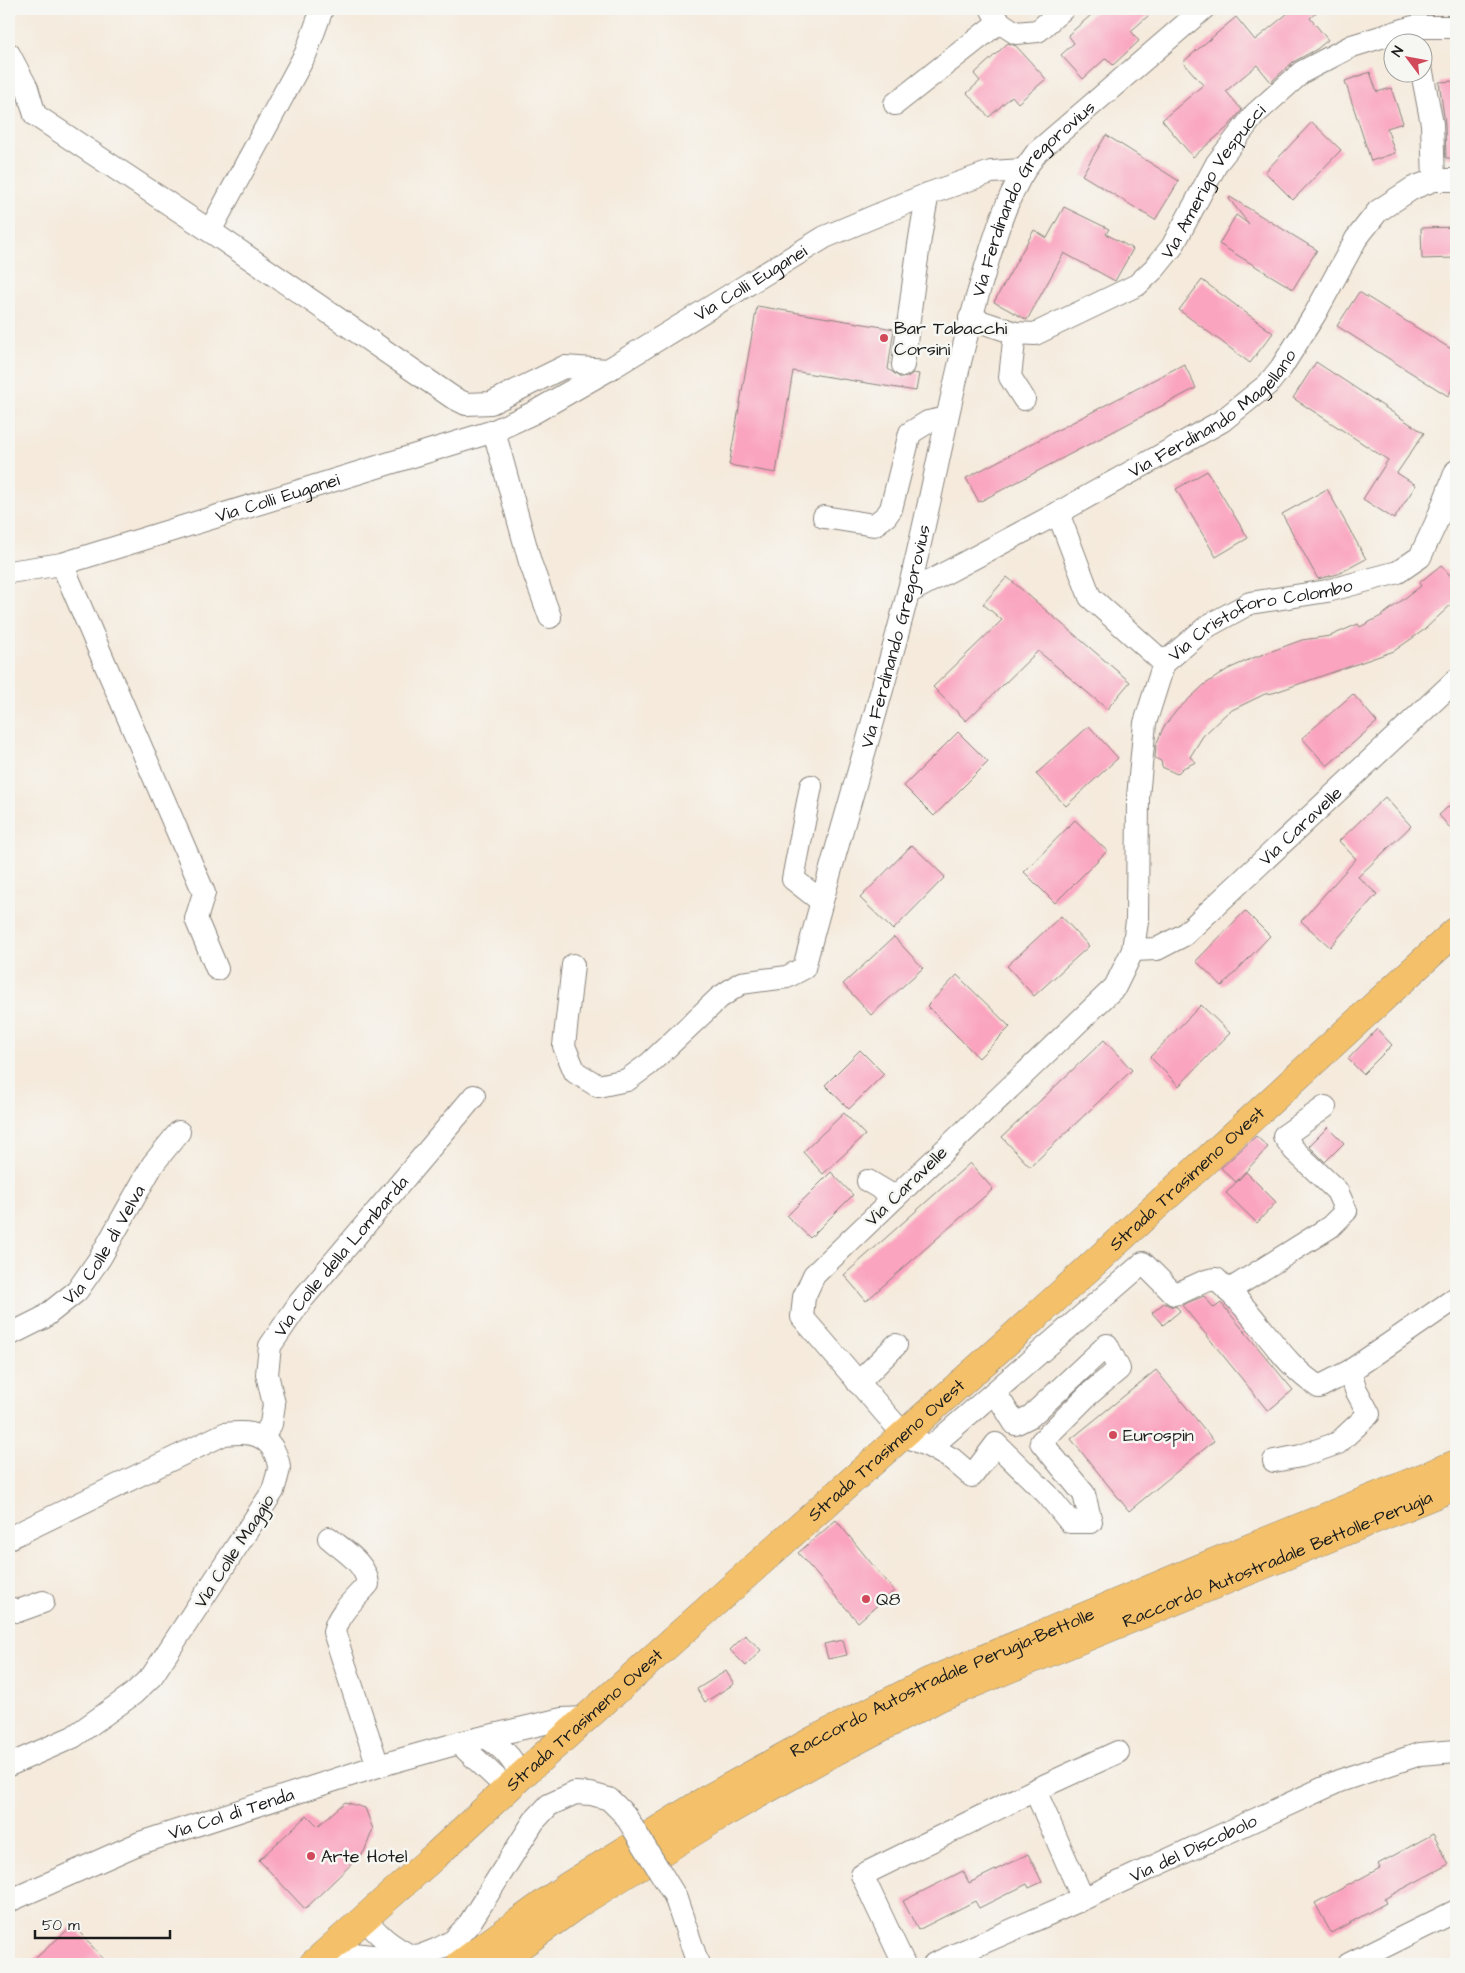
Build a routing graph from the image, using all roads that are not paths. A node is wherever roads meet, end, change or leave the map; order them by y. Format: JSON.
{"nodes":[{"id":1,"x":322,"y":9,"type":"edge"},
{"id":2,"x":1063,"y":9,"type":"edge"},
{"id":3,"x":1203,"y":9,"type":"edge"},
{"id":4,"x":995,"y":15,"type":"edge"},
{"id":5,"x":1414,"y":26,"type":"edge"},
{"id":6,"x":1456,"y":27,"type":"edge"},
{"id":7,"x":9,"y":54,"type":"edge"},
{"id":8,"x":1424,"y":82,"type":"edge"},
{"id":9,"x":895,"y":104,"type":"dead end"},
{"id":10,"x":1023,"y":170,"type":"junction"},
{"id":11,"x":1434,"y":180,"type":"junction"},
{"id":12,"x":1456,"y":180,"type":"edge"},
{"id":13,"x":928,"y":194,"type":"junction"},
{"id":14,"x":210,"y":231,"type":"junction"},
{"id":15,"x":970,"y":318,"type":"junction"},
{"id":16,"x":1015,"y":333,"type":"junction"},
{"id":17,"x":903,"y":365,"type":"dead end"},
{"id":18,"x":608,"y":370,"type":"junction"},
{"id":19,"x":1024,"y":398,"type":"dead end"},
{"id":20,"x":947,"y":418,"type":"junction"},
{"id":21,"x":494,"y":431,"type":"junction"},
{"id":22,"x":1456,"y":471,"type":"edge"},
{"id":23,"x":1058,"y":512,"type":"junction"},
{"id":24,"x":824,"y":517,"type":"dead end"},
{"id":25,"x":62,"y":564,"type":"junction"},
{"id":26,"x":9,"y":572,"type":"edge"},
{"id":27,"x":908,"y":593,"type":"junction"},
{"id":28,"x":550,"y":617,"type":"dead end"},
{"id":29,"x":1164,"y":663,"type":"junction"},
{"id":30,"x":1456,"y":680,"type":"edge"},
{"id":31,"x":811,"y":786,"type":"dead end"},
{"id":32,"x":821,"y":902,"type":"junction"},
{"id":33,"x":1456,"y":931,"type":"edge"},
{"id":34,"x":1133,"y":950,"type":"junction"},
{"id":35,"x":573,"y":965,"type":"dead end"},
{"id":36,"x":217,"y":969,"type":"dead end"},
{"id":37,"x":474,"y":1096,"type":"dead end"},
{"id":38,"x":1325,"y":1107,"type":"dead end"},
{"id":39,"x":179,"y":1132,"type":"dead end"},
{"id":40,"x":868,"y":1181,"type":"dead end"},
{"id":41,"x":895,"y":1197,"type":"junction"},
{"id":42,"x":1228,"y":1291,"type":"junction"},
{"id":43,"x":1456,"y":1298,"type":"edge"},
{"id":44,"x":9,"y":1335,"type":"edge"},
{"id":45,"x":896,"y":1345,"type":"dead end"},
{"id":46,"x":1350,"y":1371,"type":"junction"},
{"id":47,"x":858,"y":1383,"type":"junction"},
{"id":48,"x":995,"y":1392,"type":"junction"},
{"id":49,"x":904,"y":1435,"type":"junction"},
{"id":50,"x":263,"y":1437,"type":"junction"},
{"id":51,"x":931,"y":1448,"type":"junction"},
{"id":52,"x":1274,"y":1461,"type":"dead end"},
{"id":53,"x":1456,"y":1464,"type":"edge"},
{"id":54,"x":1456,"y":1486,"type":"edge"},
{"id":55,"x":9,"y":1538,"type":"edge"},
{"id":56,"x":329,"y":1538,"type":"dead end"},
{"id":57,"x":43,"y":1602,"type":"dead end"},
{"id":58,"x":9,"y":1608,"type":"edge"},
{"id":59,"x":587,"y":1718,"type":"junction"},
{"id":60,"x":485,"y":1737,"type":"junction"},
{"id":61,"x":459,"y":1743,"type":"junction"},
{"id":62,"x":1456,"y":1751,"type":"edge"},
{"id":63,"x":1118,"y":1752,"type":"dead end"},
{"id":64,"x":9,"y":1764,"type":"edge"},
{"id":65,"x":378,"y":1766,"type":"junction"},
{"id":66,"x":514,"y":1783,"type":"junction"},
{"id":67,"x":1035,"y":1790,"type":"junction"},
{"id":68,"x":1083,"y":1899,"type":"junction"},
{"id":69,"x":9,"y":1901,"type":"edge"},
{"id":70,"x":1456,"y":1910,"type":"edge"},
{"id":71,"x":365,"y":1918,"type":"junction"},
{"id":72,"x":322,"y":1956,"type":"edge"},
{"id":73,"x":411,"y":1956,"type":"junction"},
{"id":74,"x":460,"y":1964,"type":"edge"},
{"id":75,"x":495,"y":1964,"type":"edge"},
{"id":76,"x":698,"y":1964,"type":"edge"},
{"id":77,"x":904,"y":1964,"type":"edge"},
{"id":78,"x":934,"y":1964,"type":"edge"},
{"id":79,"x":1349,"y":1964,"type":"edge"}],
"edges":[{"from":1,"to":14,"type":"street"},
{"from":2,"to":4,"type":"street"},
{"from":3,"to":10,"type":"street","name":"Via Ferdinando Gregorovius"},
{"from":4,"to":9,"type":"street"},
{"from":5,"to":6,"type":"street","name":"Via Amerigo Vespucci"},
{"from":5,"to":16,"type":"street","name":"Via Amerigo Vespucci"},
{"from":7,"to":14,"type":"street"},
{"from":8,"to":11,"type":"street"},
{"from":10,"to":13,"type":"street","name":"Via Colli Euganei"},
{"from":10,"to":15,"type":"street","name":"Via Ferdinando Gregorovius"},
{"from":11,"to":12,"type":"street","name":"Via Ferdinando Magellano"},
{"from":11,"to":23,"type":"street","name":"Via Ferdinando Magellano"},
{"from":13,"to":17,"type":"street"},
{"from":13,"to":18,"type":"street","name":"Via Colli Euganei"},
{"from":14,"to":18,"type":"street"},
{"from":15,"to":16,"type":"street","name":"Via Amerigo Vespucci"},
{"from":15,"to":20,"type":"street","name":"Via Ferdinando Gregorovius"},
{"from":16,"to":19,"type":"street"},
{"from":18,"to":21,"type":"street","name":"Via Colli Euganei"},
{"from":20,"to":24,"type":"street"},
{"from":20,"to":27,"type":"street","name":"Via Ferdinando Gregorovius"},
{"from":21,"to":25,"type":"street","name":"Via Colli Euganei"},
{"from":21,"to":28,"type":"street"},
{"from":22,"to":29,"type":"street","name":"Via Cristoforo Colombo"},
{"from":23,"to":27,"type":"street","name":"Via Ferdinando Magellano"},
{"from":23,"to":29,"type":"street","name":"Via Cristoforo Colombo"},
{"from":25,"to":26,"type":"street","name":"Via Colli Euganei"},
{"from":25,"to":36,"type":"street"},
{"from":27,"to":32,"type":"street","name":"Via Ferdinando Gregorovius"},
{"from":29,"to":34,"type":"street","name":"Via Caravelle"},
{"from":30,"to":34,"type":"street","name":"Via Caravelle"},
{"from":31,"to":32,"type":"street"},
{"from":32,"to":35,"type":"street","name":"Via Ferdinando Gregorovius"},
{"from":33,"to":49,"type":"main road","name":"Strada Trasimeno Ovest"},
{"from":34,"to":41,"type":"street","name":"Via Caravelle"},
{"from":37,"to":50,"type":"street","name":"Via Colle della Lombarda"},
{"from":38,"to":42,"type":"street"},
{"from":39,"to":44,"type":"street","name":"Via Colle di Velva"},
{"from":40,"to":41,"type":"street"},
{"from":41,"to":47,"type":"street","name":"Via Caravelle"},
{"from":42,"to":46,"type":"street"},
{"from":42,"to":48,"type":"street"},
{"from":43,"to":46,"type":"street"},
{"from":45,"to":47,"type":"street"},
{"from":46,"to":52,"type":"street"},
{"from":47,"to":49,"type":"street","name":"Via Caravelle"},
{"from":48,"to":51,"type":"street"},
{"from":48,"to":51,"type":"street"},
{"from":49,"to":51,"type":"street"},
{"from":49,"to":59,"type":"main road","name":"Strada Trasimeno Ovest"},
{"from":50,"to":55,"type":"street"},
{"from":50,"to":64,"type":"street","name":"Via Colle Maggio"},
{"from":53,"to":74,"type":"main road","name":"Raccordo Autostradale Perugia-Bettolle"},
{"from":54,"to":75,"type":"main road","name":"Raccordo Autostradale Bettolle-Perugia"},
{"from":56,"to":65,"type":"street"},
{"from":57,"to":58,"type":"street"},
{"from":59,"to":60,"type":"street","name":"Via Col di Tenda"},
{"from":59,"to":66,"type":"main road","name":"Strada Trasimeno Ovest"},
{"from":60,"to":61,"type":"street","name":"Via Col di Tenda"},
{"from":60,"to":66,"type":"street"},
{"from":61,"to":65,"type":"street","name":"Via Col di Tenda"},
{"from":61,"to":66,"type":"street"},
{"from":62,"to":68,"type":"street","name":"Via del Discobolo"},
{"from":63,"to":67,"type":"street"},
{"from":65,"to":69,"type":"street","name":"Via Col di Tenda"},
{"from":66,"to":71,"type":"main road","name":"Strada Trasimeno Ovest"},
{"from":67,"to":68,"type":"street"},
{"from":67,"to":77,"type":"street"},
{"from":68,"to":78,"type":"street","name":"Via del Discobolo"},
{"from":70,"to":79,"type":"street"},
{"from":71,"to":72,"type":"main road","name":"Strada Trasimeno Ovest"},
{"from":71,"to":73,"type":"street"},
{"from":72,"to":73,"type":"street"},
{"from":73,"to":76,"type":"street","bridge":true}]}
